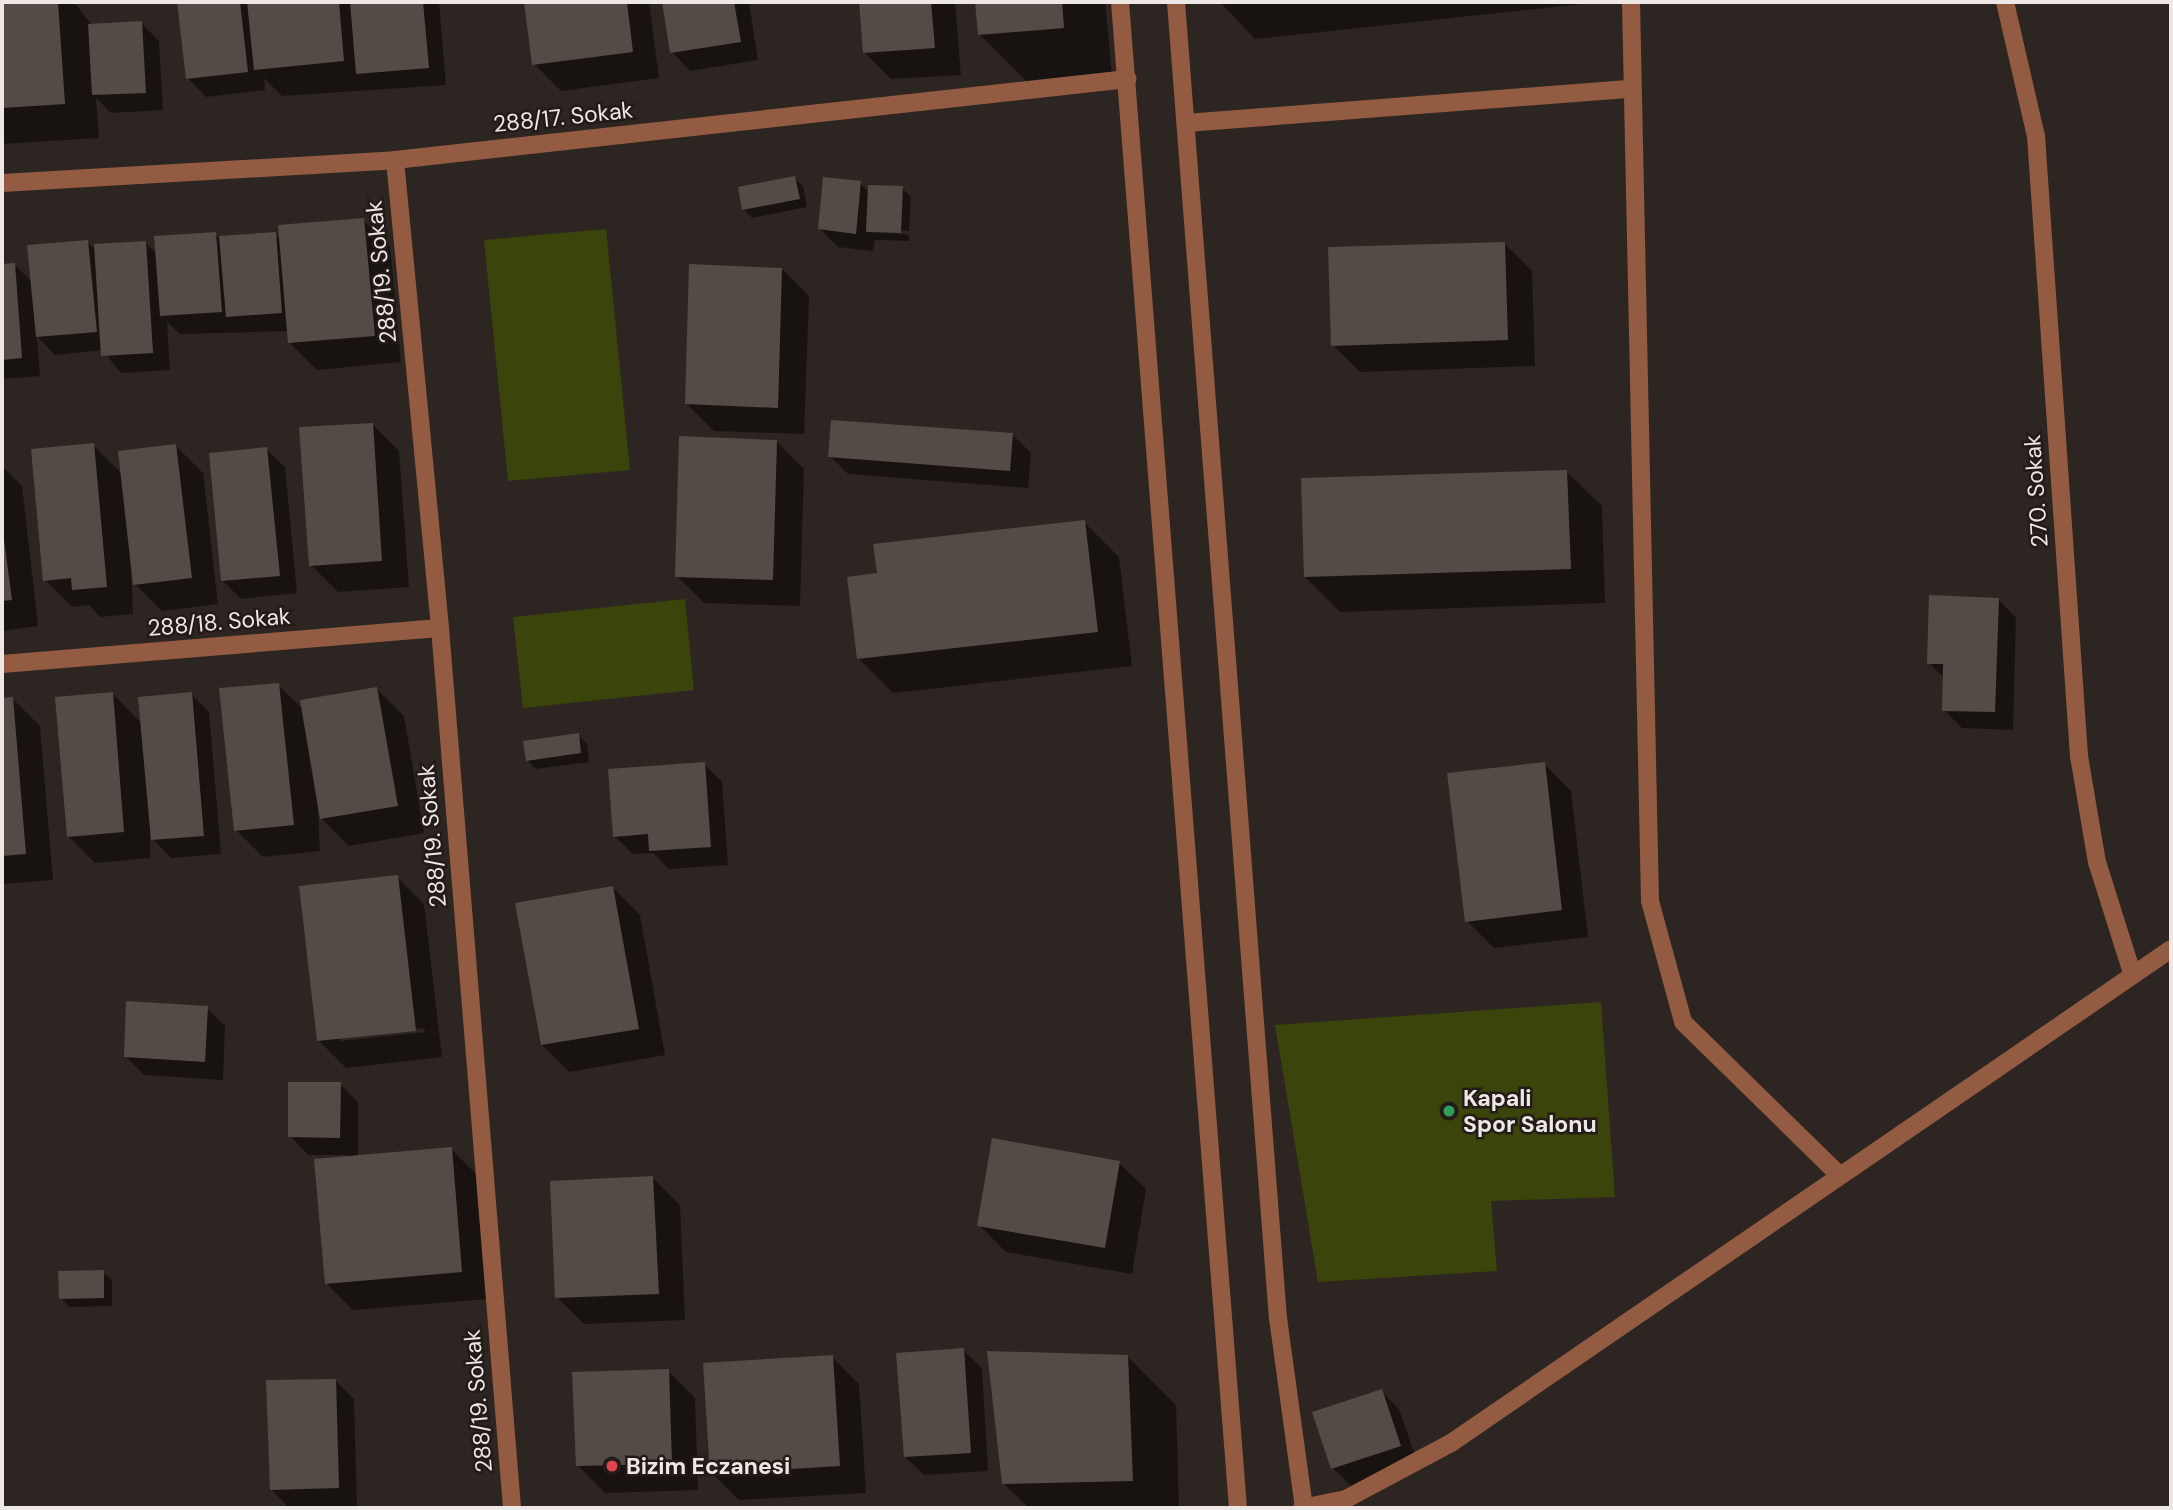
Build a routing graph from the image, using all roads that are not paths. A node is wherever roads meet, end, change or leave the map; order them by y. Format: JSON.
{"nodes":[{"id":1,"x":1120,"y":2,"type":"edge"},
{"id":2,"x":1176,"y":2,"type":"edge"},
{"id":3,"x":1631,"y":2,"type":"edge"},
{"id":4,"x":2005,"y":2,"type":"edge"},
{"id":5,"x":1128,"y":79,"type":"junction"},
{"id":6,"x":1631,"y":89,"type":"junction"},
{"id":7,"x":1186,"y":123,"type":"junction"},
{"id":8,"x":395,"y":160,"type":"junction"},
{"id":9,"x":2,"y":183,"type":"edge"},
{"id":10,"x":440,"y":628,"type":"junction"},
{"id":11,"x":2,"y":664,"type":"edge"},
{"id":12,"x":2171,"y":949,"type":"edge"},
{"id":13,"x":2132,"y":973,"type":"junction"},
{"id":14,"x":1839,"y":1175,"type":"junction"},
{"id":15,"x":512,"y":1508,"type":"edge"},
{"id":16,"x":1238,"y":1508,"type":"edge"},
{"id":17,"x":1303,"y":1508,"type":"edge"}],
"edges":[{"from":1,"to":5,"type":"street"},
{"from":2,"to":7,"type":"street"},
{"from":3,"to":6,"type":"street"},
{"from":4,"to":13,"type":"street","name":"270. Sokak"},
{"from":5,"to":8,"type":"street","name":"288/17. Sokak"},
{"from":5,"to":16,"type":"street"},
{"from":6,"to":7,"type":"street"},
{"from":6,"to":14,"type":"street"},
{"from":7,"to":17,"type":"street"},
{"from":8,"to":9,"type":"street","name":"288/17. Sokak"},
{"from":8,"to":10,"type":"street","name":"288/19. Sokak"},
{"from":10,"to":11,"type":"street","name":"288/18. Sokak"},
{"from":10,"to":15,"type":"street","name":"288/19. Sokak"},
{"from":12,"to":13,"type":"street"},
{"from":13,"to":14,"type":"street"},
{"from":14,"to":17,"type":"street"}]}
